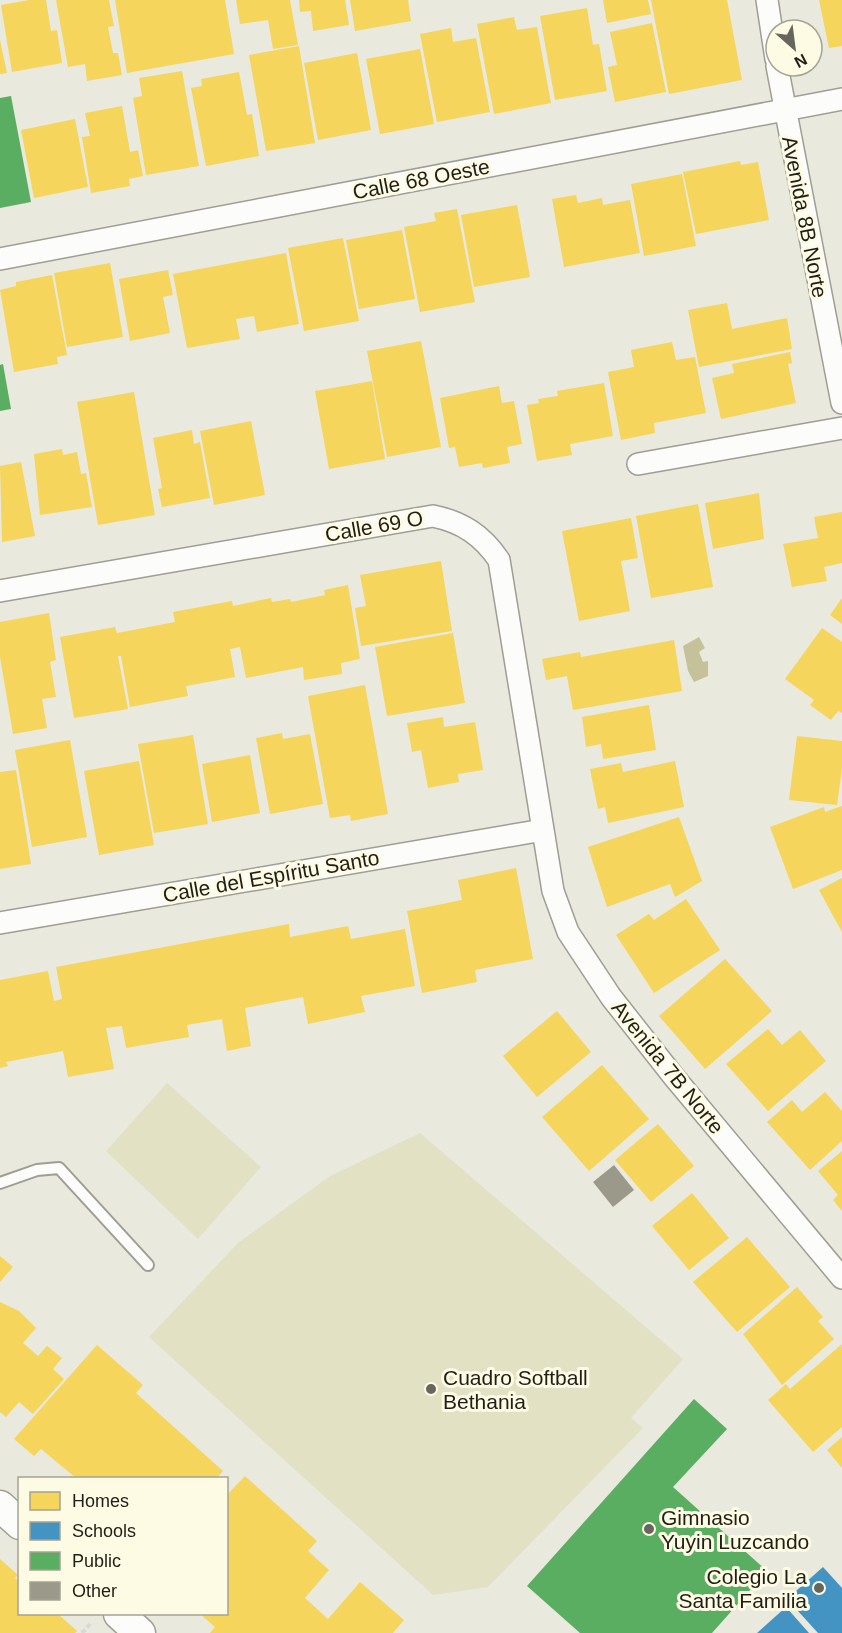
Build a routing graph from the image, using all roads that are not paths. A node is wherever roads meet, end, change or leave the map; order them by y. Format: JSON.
{"nodes":[{"id":1,"x":767,"y":0,"type":"edge"},
{"id":2,"x":770,"y":18,"type":"edge"},
{"id":3,"x":779,"y":78,"type":"edge"},
{"id":4,"x":842,"y":99,"type":"edge"},
{"id":5,"x":784,"y":111,"type":"junction"},
{"id":6,"x":0,"y":259,"type":"edge"},
{"id":7,"x":842,"y":403,"type":"edge"},
{"id":8,"x":842,"y":428,"type":"edge"},
{"id":9,"x":638,"y":464,"type":"dead end"},
{"id":10,"x":0,"y":591,"type":"edge"},
{"id":11,"x":543,"y":830,"type":"junction"},
{"id":12,"x":0,"y":923,"type":"edge"},
{"id":13,"x":0,"y":1183,"type":"edge"},
{"id":14,"x":148,"y":1265,"type":"dead end"},
{"id":15,"x":842,"y":1278,"type":"edge"},
{"id":16,"x":0,"y":1506,"type":"edge"},
{"id":17,"x":18,"y":1522,"type":"edge"},
{"id":18,"x":119,"y":1615,"type":"edge"},
{"id":19,"x":140,"y":1633,"type":"edge"}],
"edges":[{"from":1,"to":2,"type":"street"},
{"from":3,"to":5,"type":"street","name":"Avenida 8B Norte"},
{"from":4,"to":5,"type":"street","name":"Calle 68 Oeste"},
{"from":5,"to":6,"type":"street","name":"Calle 68 Oeste"},
{"from":5,"to":7,"type":"street","name":"Avenida 8B Norte"},
{"from":8,"to":9,"type":"street"},
{"from":10,"to":11,"type":"street","name":"Calle 69 O"},
{"from":11,"to":12,"type":"street","name":"Calle del Espíritu Santo"},
{"from":11,"to":15,"type":"street","name":"Avenida 7B Norte"},
{"from":13,"to":14,"type":"lane"},
{"from":16,"to":17,"type":"street"},
{"from":18,"to":19,"type":"street"}]}
